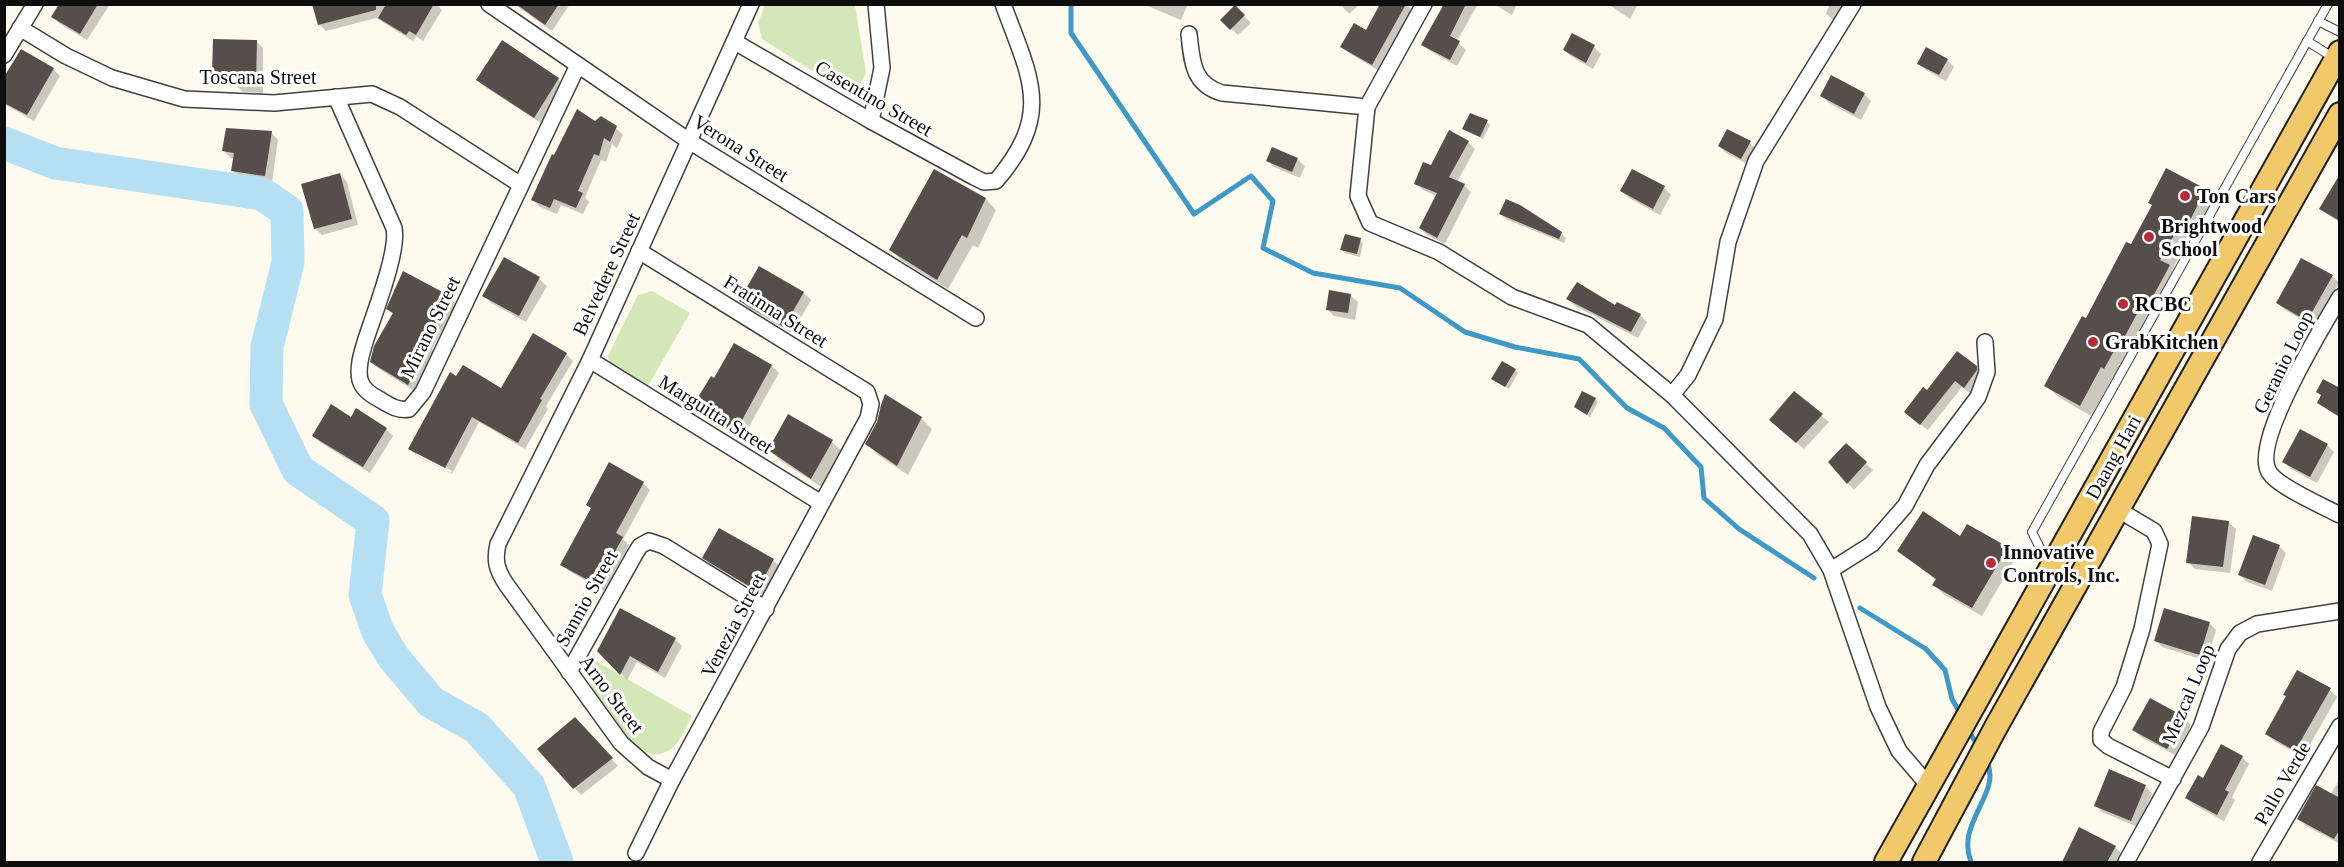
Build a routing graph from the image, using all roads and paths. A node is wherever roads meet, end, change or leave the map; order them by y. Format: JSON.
{"nodes":[{"id":1,"x":35,"y":4,"type":"edge"},
{"id":2,"x":489,"y":4,"type":"edge"},
{"id":3,"x":752,"y":4,"type":"edge"},
{"id":4,"x":876,"y":4,"type":"edge"},
{"id":5,"x":1003,"y":4,"type":"edge"},
{"id":6,"x":1424,"y":4,"type":"edge"},
{"id":7,"x":1853,"y":4,"type":"edge"},
{"id":8,"x":2328,"y":4,"type":"edge"},
{"id":9,"x":2319,"y":21,"type":"junction"},
{"id":10,"x":20,"y":28,"type":"junction"},
{"id":11,"x":2340,"y":32,"type":"edge"},
{"id":12,"x":1189,"y":34,"type":"dead end"},
{"id":13,"x":2307,"y":41,"type":"junction"},
{"id":14,"x":735,"y":42,"type":"junction"},
{"id":15,"x":4,"y":55,"type":"edge"},
{"id":16,"x":2338,"y":57,"type":"edge"},
{"id":17,"x":578,"y":65,"type":"junction"},
{"id":18,"x":336,"y":97,"type":"junction"},
{"id":19,"x":1367,"y":107,"type":"junction"},
{"id":20,"x":2340,"y":114,"type":"edge"},
{"id":21,"x":871,"y":121,"type":"junction"},
{"id":22,"x":690,"y":141,"type":"junction"},
{"id":23,"x":520,"y":185,"type":"junction"},
{"id":24,"x":639,"y":251,"type":"junction"},
{"id":25,"x":2340,"y":297,"type":"edge"},
{"id":26,"x":976,"y":318,"type":"dead end"},
{"id":27,"x":1985,"y":342,"type":"dead end"},
{"id":28,"x":590,"y":360,"type":"junction"},
{"id":29,"x":1672,"y":395,"type":"junction"},
{"id":30,"x":868,"y":418,"type":"joint"},
{"id":31,"x":821,"y":503,"type":"junction"},
{"id":32,"x":2118,"y":509,"type":"junction"},
{"id":33,"x":2340,"y":514,"type":"edge"},
{"id":34,"x":495,"y":558,"type":"joint"},
{"id":35,"x":2050,"y":568,"type":"junction"},
{"id":36,"x":1831,"y":570,"type":"junction"},
{"id":37,"x":766,"y":609,"type":"junction"},
{"id":38,"x":2340,"y":611,"type":"edge"},
{"id":39,"x":569,"y":672,"type":"junction"},
{"id":40,"x":2340,"y":726,"type":"edge"},
{"id":41,"x":2173,"y":779,"type":"junction"},
{"id":42,"x":672,"y":780,"type":"junction"},
{"id":43,"x":1928,"y":785,"type":"junction"},
{"id":44,"x":636,"y":853,"type":"dead end"},
{"id":45,"x":1886,"y":862,"type":"edge"},
{"id":46,"x":1924,"y":862,"type":"edge"},
{"id":47,"x":2126,"y":862,"type":"edge"},
{"id":48,"x":2260,"y":862,"type":"edge"}],
"edges":[{"from":1,"to":10,"type":"street"},
{"from":2,"to":17,"type":"street","name":"Verona Street"},
{"from":3,"to":14,"type":"street","name":"Belvedere Street"},
{"from":4,"to":21,"type":"street"},
{"from":5,"to":21,"type":"street","name":"Casentino Street"},
{"from":6,"to":19,"type":"street"},
{"from":7,"to":29,"type":"street"},
{"from":8,"to":9,"type":"lane"},
{"from":9,"to":11,"type":"lane"},
{"from":9,"to":13,"type":"lane"},
{"from":10,"to":15,"type":"street"},
{"from":10,"to":18,"type":"street","name":"Toscana Street"},
{"from":12,"to":19,"type":"street"},
{"from":13,"to":16,"type":"lane"},
{"from":13,"to":35,"type":"lane"},
{"from":14,"to":21,"type":"street","name":"Casentino Street"},
{"from":14,"to":22,"type":"street","name":"Belvedere Street"},
{"from":16,"to":35,"type":"main road","name":"Daang Hari"},
{"from":17,"to":22,"type":"street","name":"Verona Street"},
{"from":17,"to":23,"type":"street","name":"Mirano Street"},
{"from":18,"to":23,"type":"street","name":"Toscana Street"},
{"from":18,"to":23,"type":"street","name":"Mirano Street"},
{"from":19,"to":29,"type":"street"},
{"from":20,"to":32,"type":"main road","name":"Daang Hari"},
{"from":22,"to":24,"type":"street","name":"Belvedere Street"},
{"from":22,"to":26,"type":"street","name":"Verona Street"},
{"from":24,"to":28,"type":"street","name":"Belvedere Street"},
{"from":24,"to":30,"type":"street","name":"Fratinna Street"},
{"from":25,"to":33,"type":"street","name":"Geranio Loop"},
{"from":27,"to":36,"type":"street"},
{"from":28,"to":31,"type":"street","name":"Marguitta Street"},
{"from":28,"to":34,"type":"street","name":"Belvedere Street"},
{"from":29,"to":36,"type":"street"},
{"from":30,"to":31,"type":"street","name":"Venezia Street"},
{"from":31,"to":37,"type":"street","name":"Venezia Street"},
{"from":32,"to":41,"type":"street"},
{"from":32,"to":46,"type":"main road","name":"Daang Hari"},
{"from":34,"to":39,"type":"street","name":"Arno Street"},
{"from":35,"to":43,"type":"main road","name":"Daang Hari"},
{"from":36,"to":43,"type":"street"},
{"from":37,"to":39,"type":"street","name":"Sannio Street"},
{"from":37,"to":42,"type":"street","name":"Venezia Street"},
{"from":38,"to":41,"type":"street","name":"Mezcal Loop"},
{"from":39,"to":42,"type":"street","name":"Arno Street"},
{"from":40,"to":48,"type":"street","name":"Pallo Verde"},
{"from":41,"to":47,"type":"street","name":"Mezcal Loop"},
{"from":42,"to":44,"type":"street","name":"Venezia Street"},
{"from":43,"to":45,"type":"main road","name":"Daang Hari"}]}
